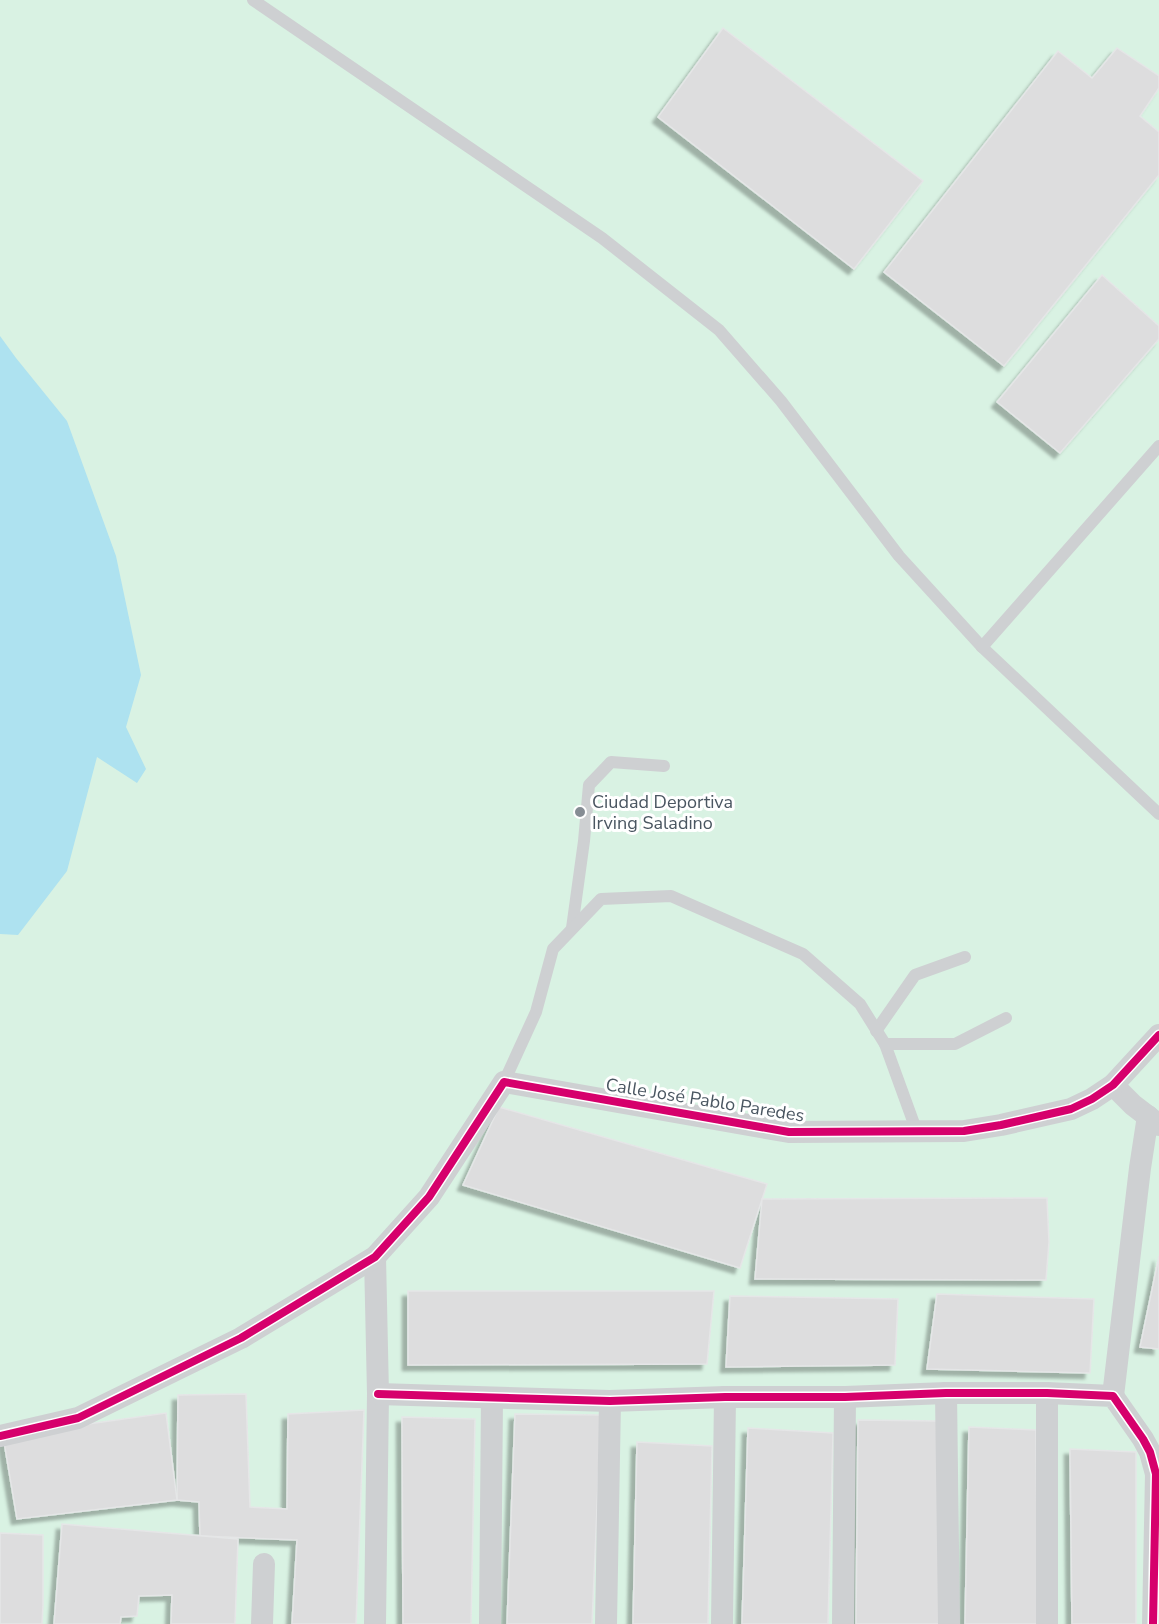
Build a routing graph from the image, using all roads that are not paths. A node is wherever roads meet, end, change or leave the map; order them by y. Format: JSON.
{"nodes":[{"id":1,"x":253,"y":0,"type":"edge"},
{"id":2,"x":1159,"y":446,"type":"edge"},
{"id":3,"x":982,"y":647,"type":"junction"},
{"id":4,"x":664,"y":766,"type":"dead end"},
{"id":5,"x":1159,"y":814,"type":"edge"},
{"id":6,"x":572,"y":928,"type":"junction"},
{"id":7,"x":965,"y":957,"type":"dead end"},
{"id":8,"x":1006,"y":1018,"type":"dead end"},
{"id":9,"x":876,"y":1030,"type":"junction"},
{"id":10,"x":1159,"y":1035,"type":"edge"},
{"id":11,"x":885,"y":1044,"type":"junction"},
{"id":12,"x":504,"y":1082,"type":"junction"},
{"id":13,"x":1113,"y":1085,"type":"junction"},
{"id":14,"x":1154,"y":1120,"type":"edge"},
{"id":15,"x":918,"y":1132,"type":"junction"},
{"id":16,"x":375,"y":1257,"type":"junction"},
{"id":17,"x":946,"y":1393,"type":"junction"},
{"id":18,"x":1047,"y":1393,"type":"junction"},
{"id":19,"x":378,"y":1394,"type":"junction"},
{"id":20,"x":1113,"y":1396,"type":"junction"},
{"id":21,"x":725,"y":1397,"type":"junction"},
{"id":22,"x":845,"y":1397,"type":"junction"},
{"id":23,"x":492,"y":1398,"type":"junction"},
{"id":24,"x":610,"y":1401,"type":"junction"},
{"id":25,"x":0,"y":1436,"type":"edge"},
{"id":26,"x":264,"y":1564,"type":"dead end"},
{"id":27,"x":262,"y":1624,"type":"edge"},
{"id":28,"x":375,"y":1624,"type":"edge"},
{"id":29,"x":490,"y":1624,"type":"edge"},
{"id":30,"x":606,"y":1624,"type":"edge"},
{"id":31,"x":722,"y":1624,"type":"edge"},
{"id":32,"x":843,"y":1624,"type":"edge"},
{"id":33,"x":949,"y":1624,"type":"edge"},
{"id":34,"x":1047,"y":1624,"type":"edge"},
{"id":35,"x":1152,"y":1624,"type":"edge"}],
"edges":[{"from":1,"to":3,"type":"lane"},
{"from":2,"to":3,"type":"lane"},
{"from":3,"to":5,"type":"lane"},
{"from":4,"to":6,"type":"lane"},
{"from":6,"to":9,"type":"lane"},
{"from":6,"to":12,"type":"lane"},
{"from":7,"to":9,"type":"lane"},
{"from":8,"to":11,"type":"lane"},
{"from":9,"to":11,"type":"lane"},
{"from":10,"to":13,"type":"street","name":"Calle José Pablo Paredes"},
{"from":11,"to":15,"type":"lane"},
{"from":12,"to":15,"type":"street","name":"Calle José Pablo Paredes"},
{"from":12,"to":16,"type":"street"},
{"from":13,"to":14,"type":"street"},
{"from":13,"to":15,"type":"street","name":"Calle José Pablo Paredes"},
{"from":14,"to":20,"type":"street"},
{"from":16,"to":19,"type":"street"},
{"from":16,"to":25,"type":"street"},
{"from":17,"to":18,"type":"street"},
{"from":17,"to":22,"type":"street"},
{"from":17,"to":33,"type":"street"},
{"from":18,"to":20,"type":"street"},
{"from":18,"to":34,"type":"street"},
{"from":19,"to":23,"type":"street"},
{"from":19,"to":28,"type":"street"},
{"from":20,"to":35,"type":"street"},
{"from":21,"to":22,"type":"street"},
{"from":21,"to":24,"type":"street"},
{"from":21,"to":31,"type":"street"},
{"from":22,"to":32,"type":"street"},
{"from":23,"to":24,"type":"street"},
{"from":23,"to":29,"type":"street"},
{"from":24,"to":30,"type":"street"},
{"from":26,"to":27,"type":"street"}]}
